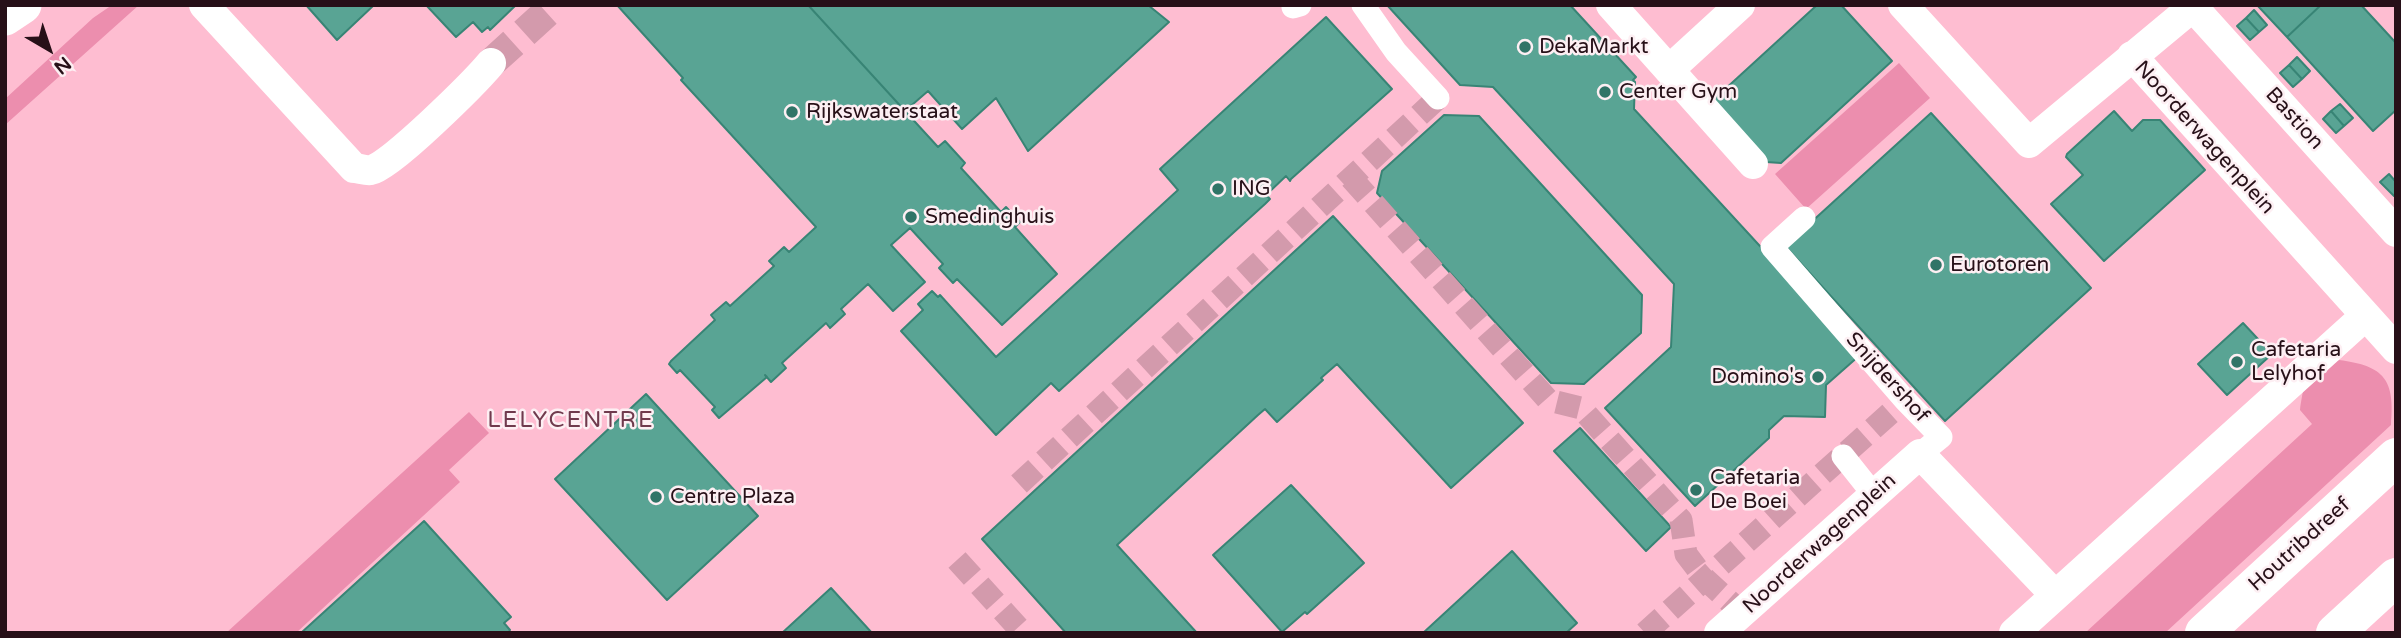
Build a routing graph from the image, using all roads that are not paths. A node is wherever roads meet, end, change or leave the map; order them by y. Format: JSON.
{"nodes":[{"id":1,"x":23,"y":5,"type":"edge"},
{"id":2,"x":204,"y":5,"type":"edge"},
{"id":3,"x":1363,"y":5,"type":"edge"},
{"id":4,"x":1611,"y":5,"type":"edge"},
{"id":5,"x":1740,"y":5,"type":"edge"},
{"id":6,"x":1903,"y":5,"type":"edge"},
{"id":7,"x":2194,"y":6,"type":"edge"},
{"id":8,"x":5,"y":17,"type":"edge"},
{"id":9,"x":2132,"y":56,"type":"junction"},
{"id":10,"x":491,"y":63,"type":"tunnel mouth"},
{"id":11,"x":1669,"y":69,"type":"junction"},
{"id":12,"x":1438,"y":98,"type":"dead end"},
{"id":13,"x":1753,"y":163,"type":"dead end"},
{"id":14,"x":1804,"y":218,"type":"dead end"},
{"id":15,"x":2396,"y":232,"type":"edge"},
{"id":16,"x":2365,"y":316,"type":"junction"},
{"id":17,"x":2396,"y":349,"type":"edge"},
{"id":18,"x":1920,"y":454,"type":"junction"},
{"id":19,"x":1843,"y":456,"type":"dead end"},
{"id":20,"x":2396,"y":457,"type":"edge"},
{"id":21,"x":1874,"y":495,"type":"junction"},
{"id":22,"x":2396,"y":577,"type":"edge"},
{"id":23,"x":2055,"y":595,"type":"junction"},
{"id":24,"x":1719,"y":633,"type":"edge"},
{"id":25,"x":2014,"y":633,"type":"edge"},
{"id":26,"x":2204,"y":633,"type":"edge"},
{"id":27,"x":2335,"y":633,"type":"edge"}],
"edges":[{"from":1,"to":8,"type":"street"},
{"from":2,"to":10,"type":"street"},
{"from":3,"to":12,"type":"street"},
{"from":4,"to":11,"type":"street"},
{"from":5,"to":11,"type":"street"},
{"from":6,"to":9,"type":"street","name":"Noorderwagenplein"},
{"from":7,"to":9,"type":"street","name":"Bastion"},
{"from":7,"to":15,"type":"street","name":"Bastion"},
{"from":9,"to":16,"type":"street","name":"Noorderwagenplein"},
{"from":11,"to":13,"type":"street"},
{"from":14,"to":18,"type":"street","name":"Snijdershof"},
{"from":16,"to":17,"type":"street","name":"Noorderwagenplein"},
{"from":16,"to":23,"type":"street"},
{"from":18,"to":21,"type":"street","name":"Noorderwagenplein"},
{"from":18,"to":23,"type":"street","name":"Snijdershof"},
{"from":19,"to":21,"type":"street"},
{"from":20,"to":26,"type":"main road","name":"Houtribdreef"},
{"from":21,"to":24,"type":"street","name":"Noorderwagenplein"},
{"from":22,"to":27,"type":"main road"},
{"from":23,"to":25,"type":"street"}]}
